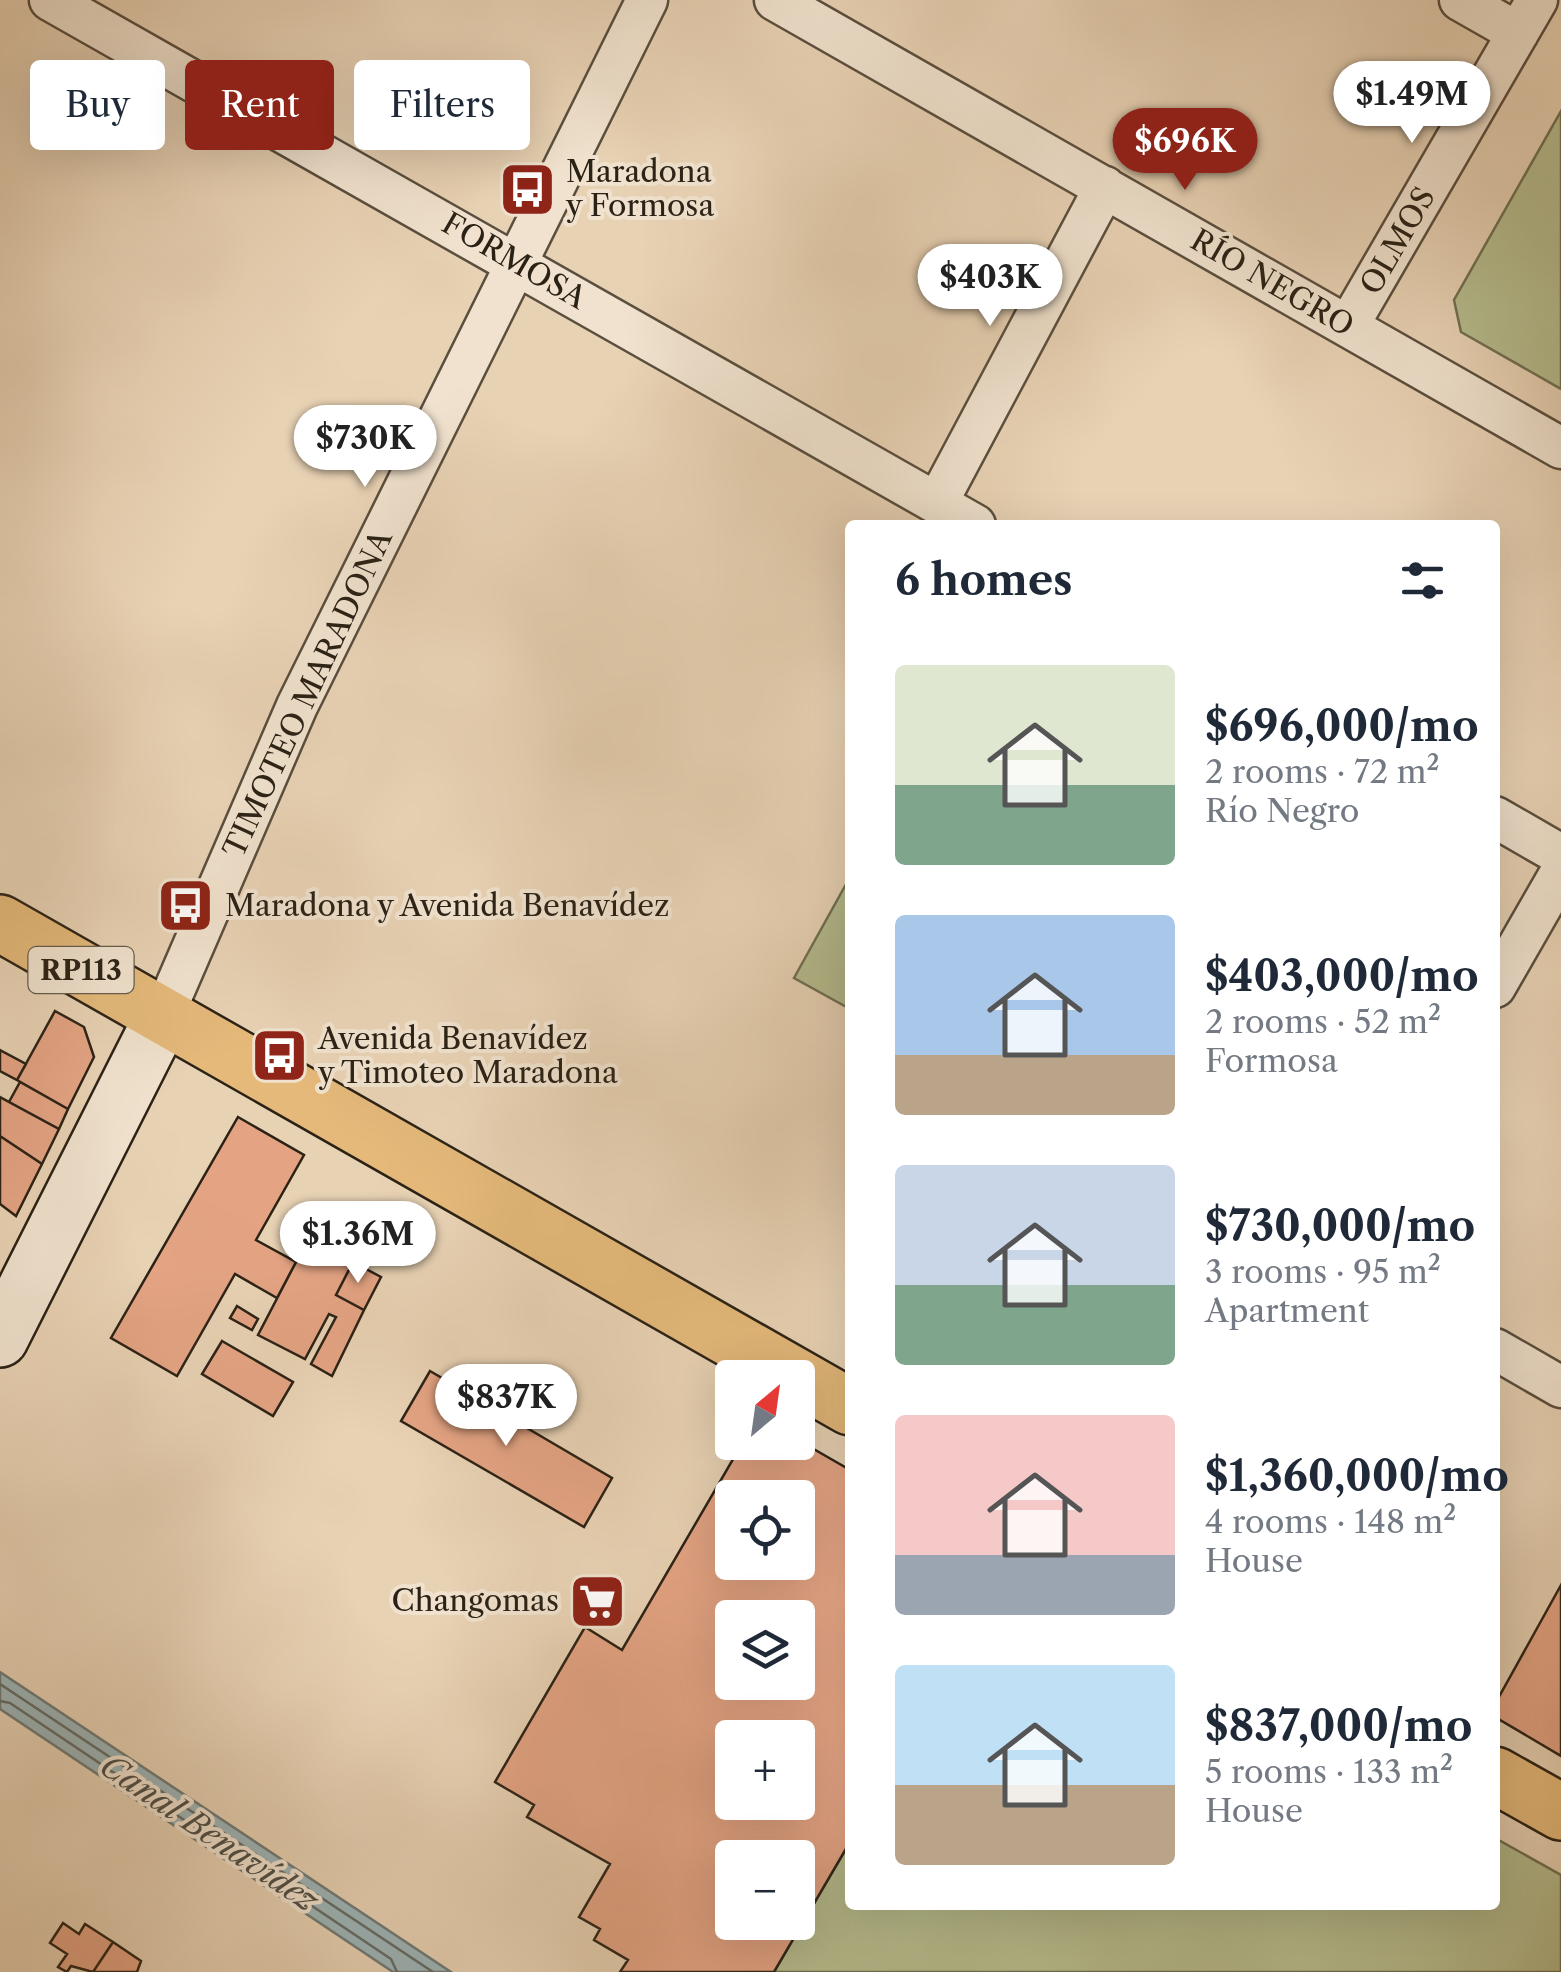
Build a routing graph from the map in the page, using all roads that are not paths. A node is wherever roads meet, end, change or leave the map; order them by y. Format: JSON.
{"nodes":[{"id":1,"x":50,"y":0,"type":"edge"},
{"id":2,"x":646,"y":0,"type":"edge"},
{"id":3,"x":775,"y":0,"type":"edge"},
{"id":4,"x":1460,"y":0,"type":"edge"},
{"id":5,"x":1527,"y":16,"type":"edge"},
{"id":6,"x":1105,"y":187,"type":"junction"},
{"id":7,"x":518,"y":262,"type":"junction"},
{"id":8,"x":1348,"y":326,"type":"junction"},
{"id":9,"x":1561,"y":448,"type":"edge"},
{"id":10,"x":937,"y":503,"type":"junction"},
{"id":11,"x":967,"y":520,"type":"edge"},
{"id":12,"x":1500,"y":821,"type":"edge"},
{"id":13,"x":1561,"y":854,"type":"edge"},
{"id":14,"x":1561,"y":872,"type":"edge"},
{"id":15,"x":0,"y":923,"type":"edge"},
{"id":16,"x":1500,"y":978,"type":"edge"},
{"id":17,"x":163,"y":1016,"type":"junction"},
{"id":18,"x":0,"y":1339,"type":"edge"},
{"id":19,"x":1500,"y":1351,"type":"edge"},
{"id":20,"x":1561,"y":1387,"type":"edge"},
{"id":21,"x":845,"y":1404,"type":"edge"},
{"id":22,"x":1500,"y":1777,"type":"edge"},
{"id":23,"x":1561,"y":1812,"type":"edge"}],
"edges":[{"from":1,"to":7,"type":"street","name":"FORMOSA"},
{"from":2,"to":7,"type":"street","name":"TIMOTEO MARADONA"},
{"from":3,"to":6,"type":"street","name":"RÍO NEGRO"},
{"from":4,"to":5,"type":"street"},
{"from":5,"to":8,"type":"street","name":"OLMOS"},
{"from":6,"to":8,"type":"street","name":"RÍO NEGRO"},
{"from":6,"to":10,"type":"street"},
{"from":7,"to":10,"type":"street","name":"FORMOSA"},
{"from":7,"to":17,"type":"street","name":"TIMOTEO MARADONA"},
{"from":8,"to":9,"type":"street","name":"RÍO NEGRO"},
{"from":10,"to":11,"type":"street","name":"FORMOSA"},
{"from":12,"to":13,"type":"street"},
{"from":14,"to":16,"type":"street"},
{"from":15,"to":17,"type":"main road","number":"RP113"},
{"from":17,"to":18,"type":"street"},
{"from":17,"to":21,"type":"main road","number":"RP113"},
{"from":19,"to":20,"type":"street"},
{"from":22,"to":23,"type":"main road"}]}
